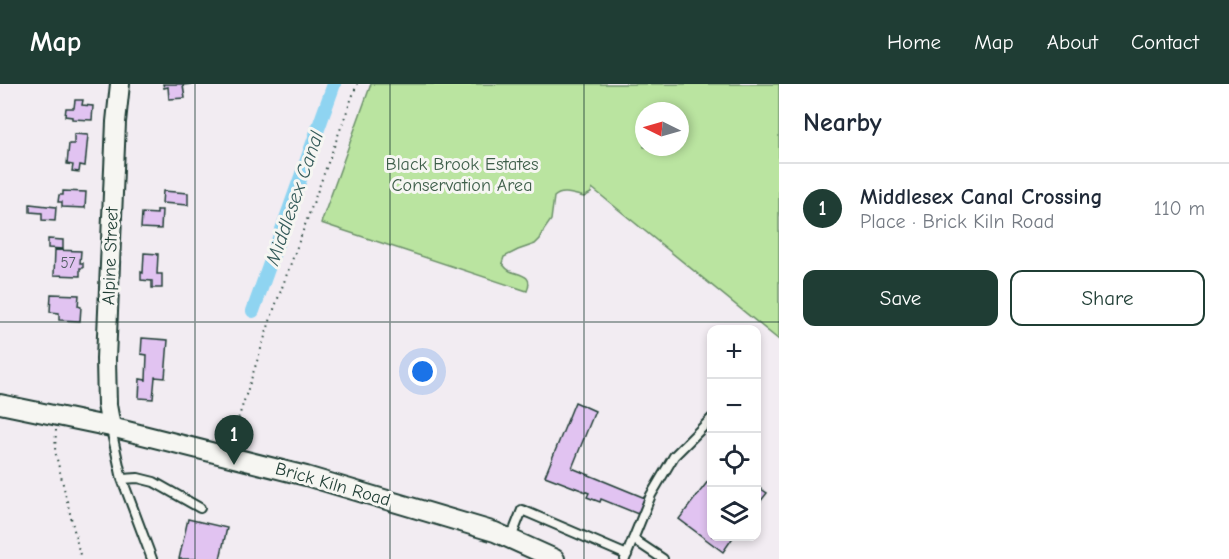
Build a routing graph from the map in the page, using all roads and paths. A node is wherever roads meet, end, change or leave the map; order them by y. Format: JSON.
{"nodes":[{"id":1,"x":120,"y":84,"type":"edge"},
{"id":2,"x":357,"y":84,"type":"edge"},
{"id":3,"x":0,"y":404,"type":"edge"},
{"id":4,"x":56,"y":416,"type":"junction"},
{"id":5,"x":707,"y":422,"type":"edge"},
{"id":6,"x":111,"y":427,"type":"junction"},
{"id":7,"x":227,"y":455,"type":"junction"},
{"id":8,"x":122,"y":479,"type":"junction"},
{"id":9,"x":200,"y":508,"type":"dead end"},
{"id":10,"x":511,"y":539,"type":"junction"},
{"id":11,"x":633,"y":539,"type":"junction"},
{"id":12,"x":626,"y":557,"type":"edge"},
{"id":13,"x":81,"y":559,"type":"edge"},
{"id":14,"x":152,"y":559,"type":"edge"},
{"id":15,"x":555,"y":559,"type":"edge"},
{"id":16,"x":663,"y":559,"type":"edge"}],
"edges":[{"from":1,"to":6,"type":"street","name":"Alpine Street"},
{"from":2,"to":7,"type":"path"},
{"from":3,"to":4,"type":"street","name":"Brick Kiln Road"},
{"from":4,"to":6,"type":"street","name":"Brick Kiln Road"},
{"from":4,"to":13,"type":"path"},
{"from":5,"to":11,"type":"lane"},
{"from":6,"to":7,"type":"street","name":"Brick Kiln Road"},
{"from":6,"to":8,"type":"lane"},
{"from":7,"to":10,"type":"street","name":"Brick Kiln Road"},
{"from":8,"to":9,"type":"lane"},
{"from":8,"to":14,"type":"lane"},
{"from":10,"to":12,"type":"lane"},
{"from":10,"to":15,"type":"street","name":"Brick Kiln Road"},
{"from":11,"to":12,"type":"lane"},
{"from":11,"to":16,"type":"lane"}]}
